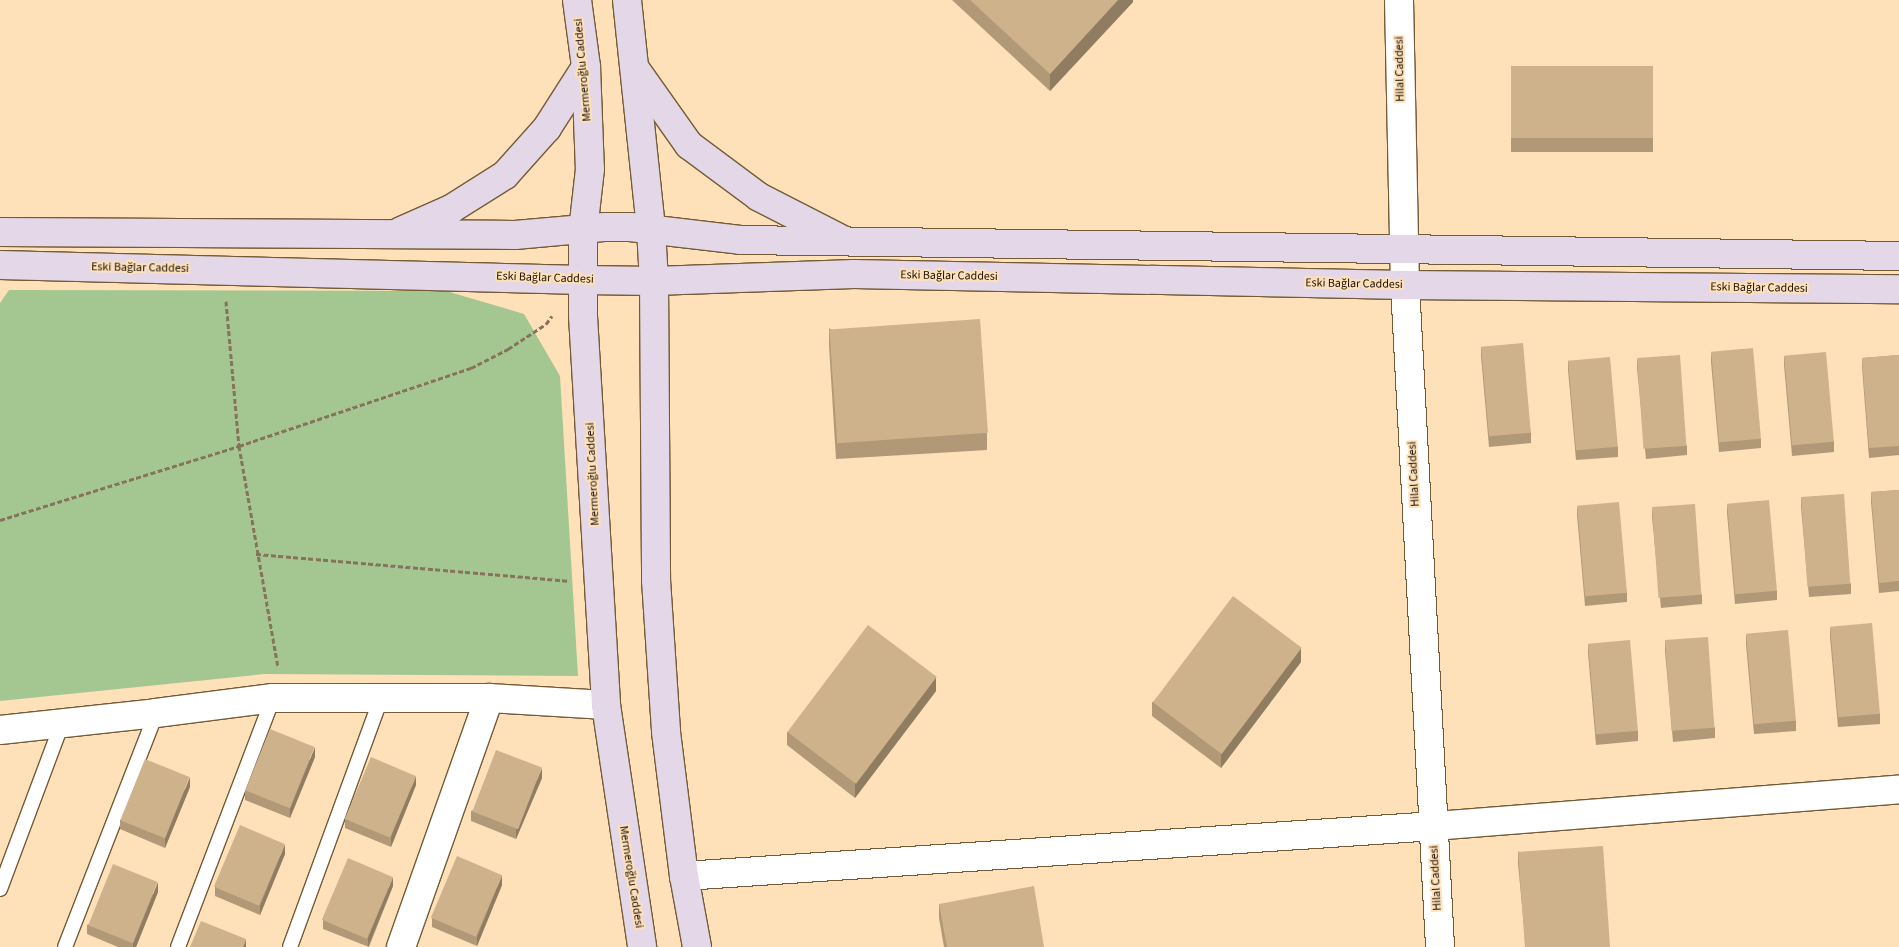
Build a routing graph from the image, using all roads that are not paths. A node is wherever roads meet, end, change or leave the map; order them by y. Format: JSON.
{"nodes":[{"id":1,"x":577,"y":0,"type":"edge"},
{"id":2,"x":627,"y":0,"type":"edge"},
{"id":3,"x":1399,"y":0,"type":"edge"},
{"id":4,"x":586,"y":67,"type":"junction"},
{"id":5,"x":634,"y":67,"type":"junction"},
{"id":6,"x":583,"y":230,"type":"junction"},
{"id":7,"x":651,"y":230,"type":"junction"},
{"id":8,"x":0,"y":232,"type":"edge"},
{"id":9,"x":392,"y":234,"type":"junction"},
{"id":10,"x":845,"y":241,"type":"junction"},
{"id":11,"x":1404,"y":250,"type":"junction"},
{"id":12,"x":1899,"y":256,"type":"edge"},
{"id":13,"x":0,"y":265,"type":"edge"},
{"id":14,"x":583,"y":280,"type":"junction"},
{"id":15,"x":654,"y":281,"type":"junction"},
{"id":16,"x":1405,"y":285,"type":"junction"},
{"id":17,"x":1899,"y":289,"type":"edge"},
{"id":18,"x":278,"y":698,"type":"junction"},
{"id":19,"x":381,"y":698,"type":"junction"},
{"id":20,"x":489,"y":698,"type":"junction"},
{"id":21,"x":606,"y":705,"type":"junction"},
{"id":22,"x":156,"y":713,"type":"junction"},
{"id":23,"x":62,"y":723,"type":"junction"},
{"id":24,"x":0,"y":730,"type":"edge"},
{"id":25,"x":1899,"y":789,"type":"edge"},
{"id":26,"x":1434,"y":826,"type":"junction"},
{"id":27,"x":684,"y":876,"type":"junction"},
{"id":28,"x":0,"y":889,"type":"edge"},
{"id":29,"x":64,"y":947,"type":"edge"},
{"id":30,"x":178,"y":947,"type":"edge"},
{"id":31,"x":290,"y":947,"type":"edge"},
{"id":32,"x":401,"y":947,"type":"edge"},
{"id":33,"x":642,"y":947,"type":"edge"},
{"id":34,"x":697,"y":947,"type":"edge"},
{"id":35,"x":1440,"y":947,"type":"edge"}],
"edges":[{"from":1,"to":4,"type":"street","name":"Mermeroğlu Caddesi"},
{"from":2,"to":5,"type":"street"},
{"from":3,"to":11,"type":"street","name":"Hilal Caddesi"},
{"from":4,"to":6,"type":"street","name":"Mermeroğlu Caddesi"},
{"from":4,"to":9,"type":"street"},
{"from":5,"to":7,"type":"street"},
{"from":5,"to":10,"type":"street"},
{"from":6,"to":7,"type":"street"},
{"from":6,"to":9,"type":"street"},
{"from":6,"to":14,"type":"street","name":"Mermeroğlu Caddesi"},
{"from":7,"to":10,"type":"street"},
{"from":7,"to":15,"type":"street"},
{"from":8,"to":9,"type":"street"},
{"from":10,"to":11,"type":"street"},
{"from":11,"to":12,"type":"street"},
{"from":11,"to":16,"type":"street","name":"Hilal Caddesi"},
{"from":13,"to":14,"type":"street","name":"Eski Bağlar Caddesi"},
{"from":14,"to":15,"type":"street","name":"Eski Bağlar Caddesi"},
{"from":14,"to":21,"type":"street","name":"Mermeroğlu Caddesi"},
{"from":15,"to":16,"type":"street","name":"Eski Bağlar Caddesi"},
{"from":15,"to":27,"type":"street"},
{"from":16,"to":17,"type":"street","name":"Eski Bağlar Caddesi"},
{"from":16,"to":26,"type":"street","name":"Hilal Caddesi"},
{"from":18,"to":19,"type":"street"},
{"from":18,"to":22,"type":"street"},
{"from":18,"to":30,"type":"lane"},
{"from":19,"to":20,"type":"street"},
{"from":19,"to":31,"type":"lane"},
{"from":20,"to":21,"type":"street"},
{"from":20,"to":32,"type":"street"},
{"from":21,"to":33,"type":"street","name":"Mermeroğlu Caddesi"},
{"from":22,"to":23,"type":"street"},
{"from":22,"to":29,"type":"lane"},
{"from":23,"to":24,"type":"street"},
{"from":23,"to":28,"type":"lane"},
{"from":25,"to":26,"type":"street"},
{"from":26,"to":27,"type":"street"},
{"from":26,"to":35,"type":"street","name":"Hilal Caddesi"},
{"from":27,"to":34,"type":"street"}]}
